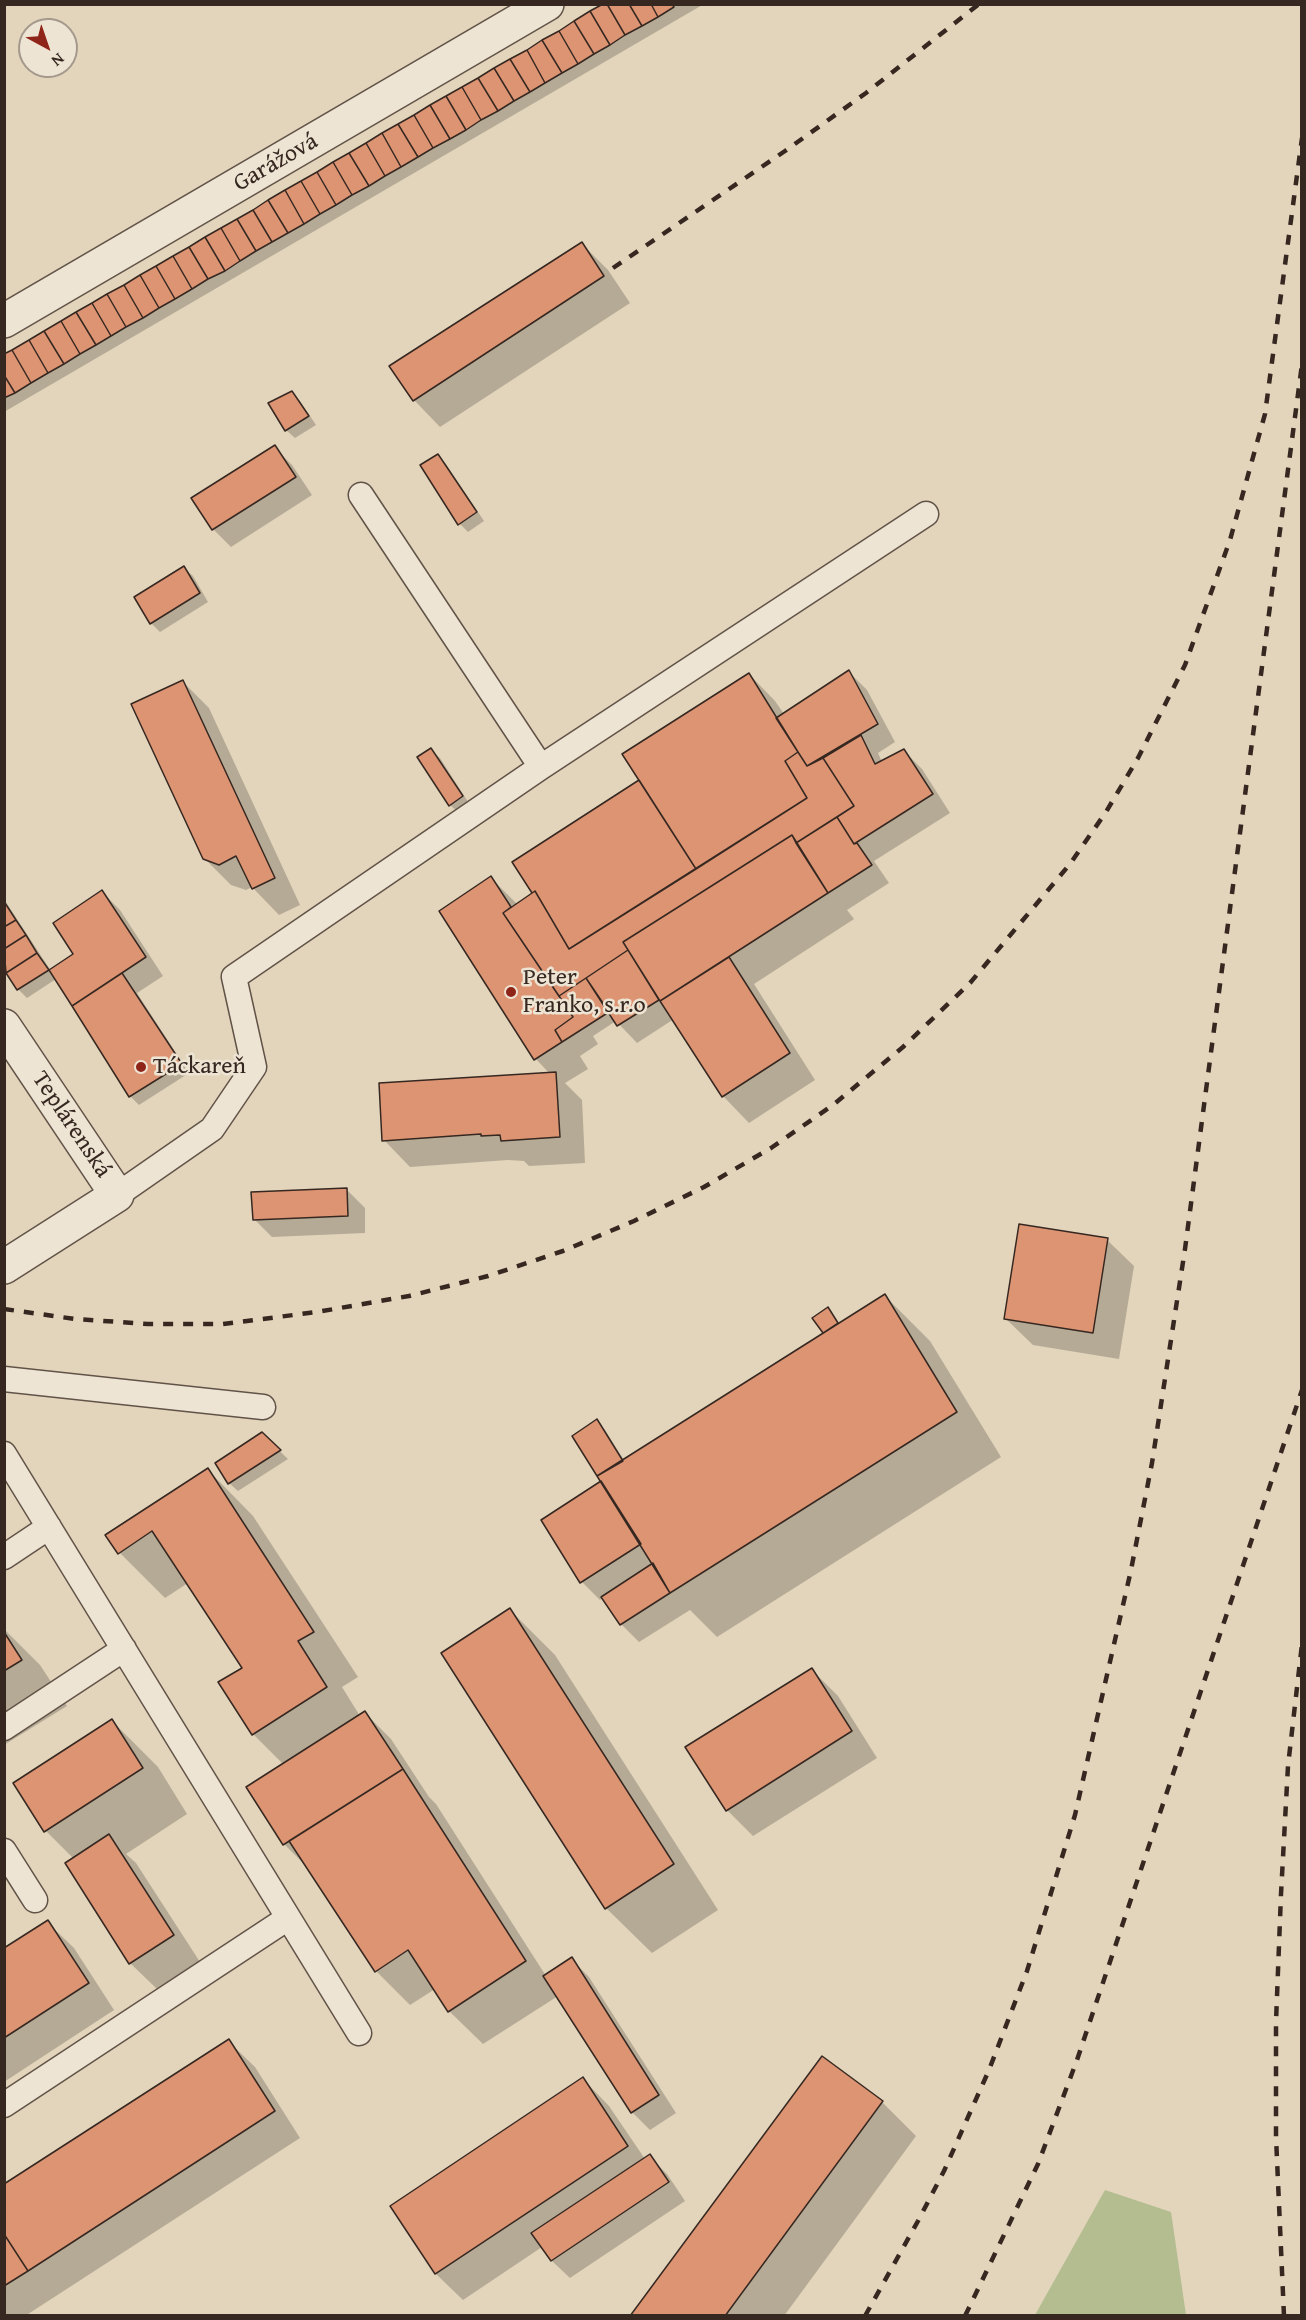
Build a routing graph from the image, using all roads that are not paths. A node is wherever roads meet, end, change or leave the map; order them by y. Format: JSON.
{"nodes":[{"id":1,"x":547,"y":4,"type":"edge"},
{"id":2,"x":4,"y":321,"type":"edge"},
{"id":3,"x":361,"y":495,"type":"dead end"},
{"id":4,"x":926,"y":514,"type":"dead end"},
{"id":5,"x":541,"y":767,"type":"junction"},
{"id":6,"x":4,"y":1026,"type":"edge"},
{"id":7,"x":117,"y":1195,"type":"junction"},
{"id":8,"x":4,"y":1267,"type":"edge"},
{"id":9,"x":4,"y":1379,"type":"edge"},
{"id":10,"x":263,"y":1407,"type":"dead end"},
{"id":11,"x":4,"y":1454,"type":"edge"},
{"id":12,"x":49,"y":1527,"type":"junction"},
{"id":13,"x":4,"y":1557,"type":"edge"},
{"id":14,"x":124,"y":1649,"type":"junction"},
{"id":15,"x":4,"y":1728,"type":"edge"},
{"id":16,"x":4,"y":1851,"type":"edge"},
{"id":17,"x":35,"y":1900,"type":"dead end"},
{"id":18,"x":288,"y":1918,"type":"junction"},
{"id":19,"x":359,"y":2033,"type":"dead end"},
{"id":20,"x":4,"y":2105,"type":"edge"}],
"edges":[{"from":1,"to":2,"type":"street","name":"Garážová"},
{"from":3,"to":5,"type":"lane"},
{"from":4,"to":5,"type":"lane"},
{"from":5,"to":7,"type":"lane"},
{"from":6,"to":7,"type":"street","name":"Teplárenská"},
{"from":7,"to":8,"type":"street"},
{"from":9,"to":10,"type":"lane"},
{"from":11,"to":12,"type":"lane"},
{"from":12,"to":13,"type":"lane"},
{"from":12,"to":14,"type":"lane"},
{"from":14,"to":15,"type":"lane"},
{"from":14,"to":18,"type":"lane"},
{"from":16,"to":17,"type":"lane"},
{"from":18,"to":19,"type":"lane"},
{"from":18,"to":20,"type":"lane"}]}
